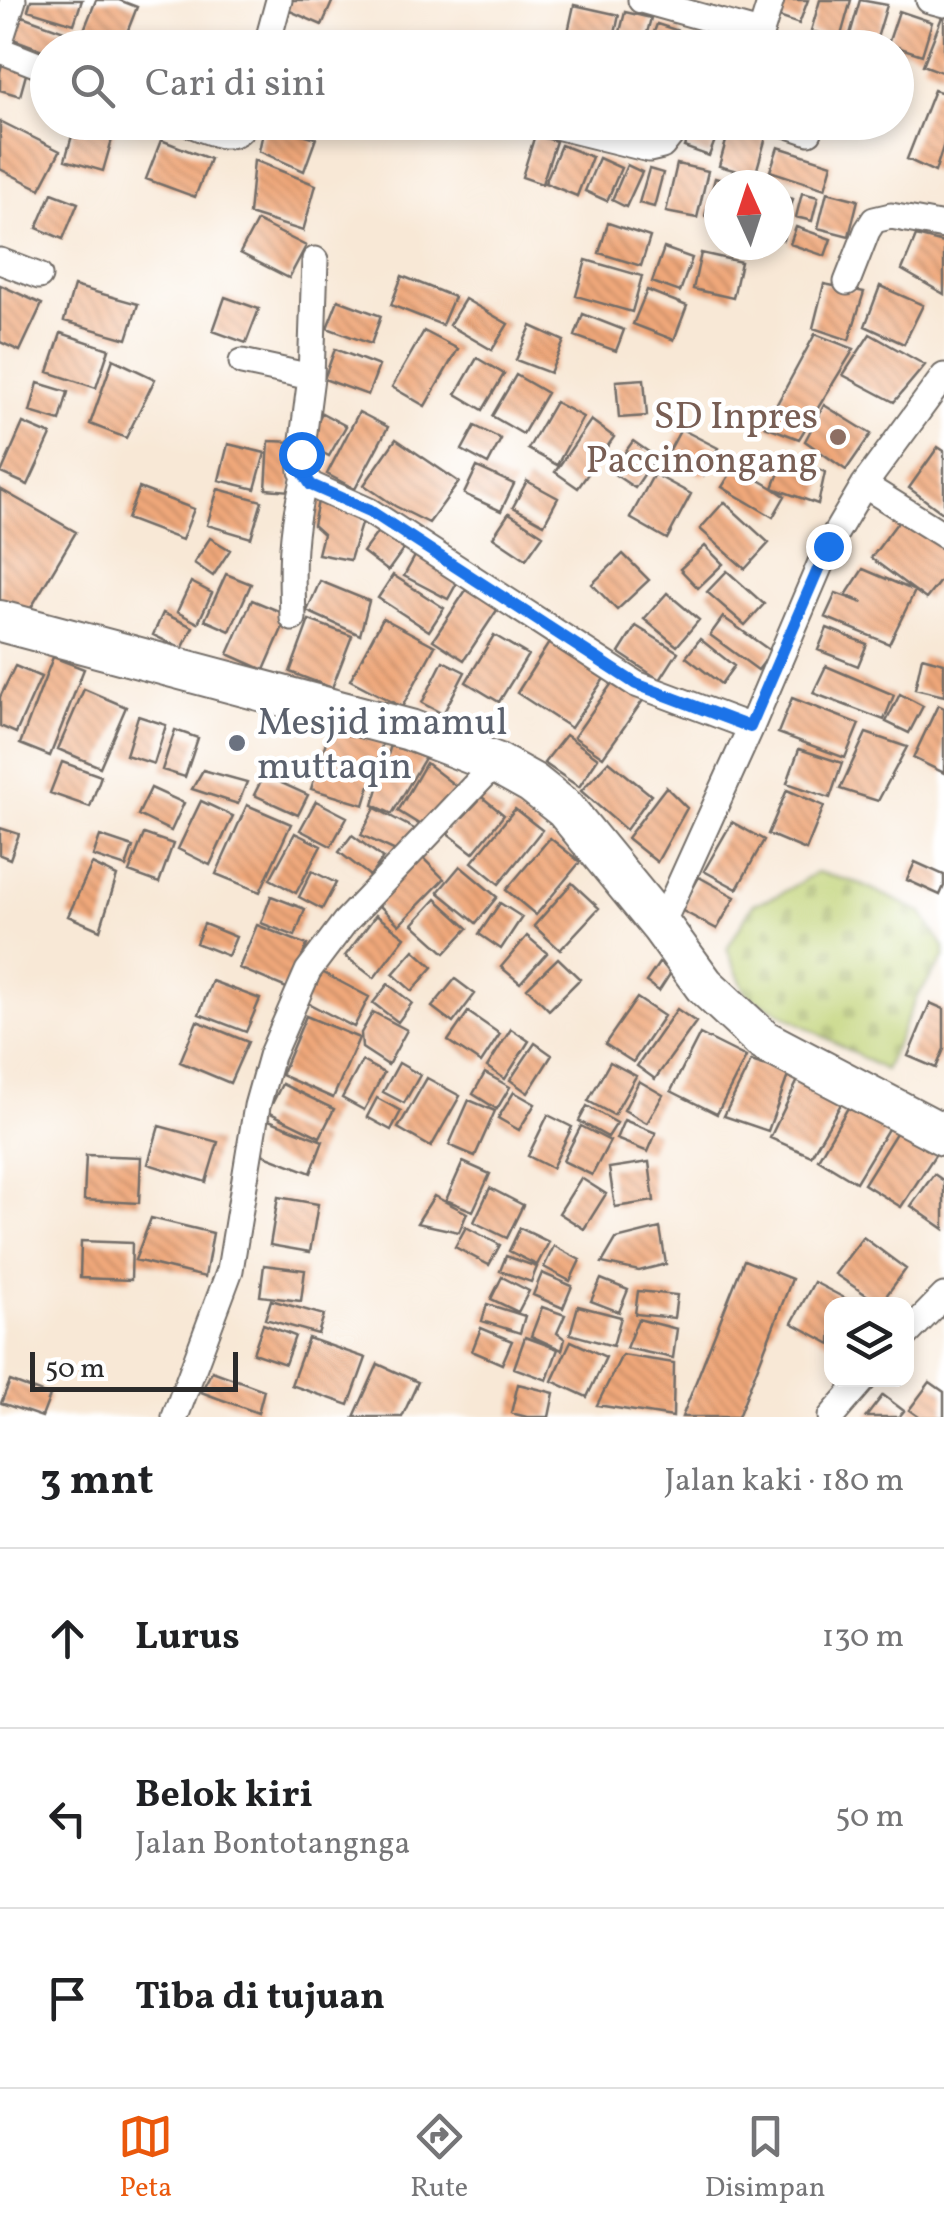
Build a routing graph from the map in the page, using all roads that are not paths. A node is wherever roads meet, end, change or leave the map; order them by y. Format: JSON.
{"nodes":[{"id":1,"x":13,"y":0,"type":"edge"},
{"id":2,"x":278,"y":0,"type":"edge"},
{"id":3,"x":642,"y":0,"type":"edge"},
{"id":4,"x":771,"y":0,"type":"edge"},
{"id":5,"x":929,"y":0,"type":"edge"},
{"id":6,"x":944,"y":4,"type":"edge"},
{"id":7,"x":270,"y":30,"type":"edge"},
{"id":8,"x":729,"y":30,"type":"edge"},
{"id":9,"x":761,"y":30,"type":"edge"},
{"id":10,"x":0,"y":41,"type":"edge"},
{"id":11,"x":0,"y":50,"type":"edge"},
{"id":12,"x":30,"y":62,"type":"edge"},
{"id":13,"x":615,"y":140,"type":"edge"},
{"id":14,"x":666,"y":140,"type":"edge"},
{"id":15,"x":944,"y":226,"type":"edge"},
{"id":16,"x":0,"y":260,"type":"edge"},
{"id":17,"x":315,"y":260,"type":"dead end"},
{"id":18,"x":39,"y":276,"type":"dead end"},
{"id":19,"x":848,"y":282,"type":"dead end"},
{"id":20,"x":242,"y":362,"type":"dead end"},
{"id":21,"x":944,"y":376,"type":"edge"},
{"id":22,"x":310,"y":377,"type":"junction"},
{"id":23,"x":305,"y":477,"type":"junction"},
{"id":24,"x":864,"y":486,"type":"junction"},
{"id":25,"x":944,"y":535,"type":"edge"},
{"id":26,"x":293,"y":618,"type":"dead end"},
{"id":27,"x":0,"y":621,"type":"edge"},
{"id":28,"x":750,"y":727,"type":"junction"},
{"id":29,"x":496,"y":762,"type":"junction"},
{"id":30,"x":661,"y":926,"type":"junction"},
{"id":31,"x":944,"y":1134,"type":"edge"},
{"id":32,"x":944,"y":1296,"type":"edge"},
{"id":33,"x":914,"y":1326,"type":"edge"},
{"id":34,"x":858,"y":1387,"type":"edge"},
{"id":35,"x":176,"y":1417,"type":"edge"},
{"id":36,"x":831,"y":1417,"type":"edge"}],
"edges":[{"from":1,"to":10,"type":"street"},
{"from":2,"to":7,"type":"street"},
{"from":3,"to":8,"type":"street"},
{"from":4,"to":9,"type":"street"},
{"from":5,"to":6,"type":"street"},
{"from":11,"to":12,"type":"street"},
{"from":13,"to":14,"type":"street"},
{"from":15,"to":19,"type":"street"},
{"from":16,"to":18,"type":"street"},
{"from":17,"to":22,"type":"street"},
{"from":20,"to":22,"type":"street"},
{"from":21,"to":24,"type":"street"},
{"from":22,"to":23,"type":"street"},
{"from":23,"to":26,"type":"street"},
{"from":23,"to":28,"type":"street"},
{"from":24,"to":25,"type":"street"},
{"from":24,"to":28,"type":"street"},
{"from":27,"to":29,"type":"main road"},
{"from":28,"to":30,"type":"street"},
{"from":29,"to":30,"type":"main road"},
{"from":29,"to":35,"type":"street"},
{"from":30,"to":31,"type":"main road"},
{"from":32,"to":33,"type":"street"},
{"from":34,"to":36,"type":"street"}]}
